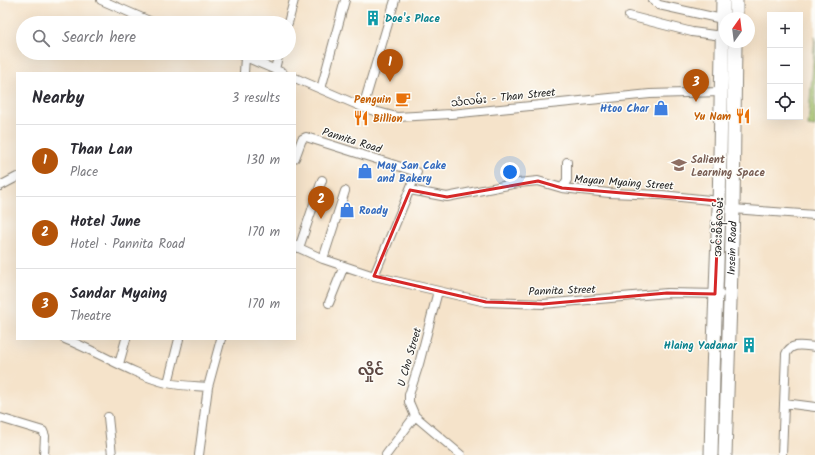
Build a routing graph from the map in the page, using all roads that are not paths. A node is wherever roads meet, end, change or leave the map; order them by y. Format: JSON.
{"nodes":[{"id":1,"x":101,"y":0,"type":"edge"},
{"id":2,"x":294,"y":0,"type":"edge"},
{"id":3,"x":346,"y":0,"type":"edge"},
{"id":4,"x":395,"y":0,"type":"edge"},
{"id":5,"x":653,"y":0,"type":"edge"},
{"id":6,"x":723,"y":0,"type":"edge"},
{"id":7,"x":736,"y":0,"type":"edge"},
{"id":8,"x":723,"y":12,"type":"edge"},
{"id":9,"x":736,"y":12,"type":"edge"},
{"id":10,"x":138,"y":16,"type":"edge"},
{"id":11,"x":290,"y":16,"type":"edge"},
{"id":12,"x":629,"y":16,"type":"dead end"},
{"id":13,"x":719,"y":28,"type":"edge"},
{"id":14,"x":719,"y":29,"type":"edge"},
{"id":15,"x":722,"y":48,"type":"edge"},
{"id":16,"x":735,"y":48,"type":"edge"},
{"id":17,"x":245,"y":60,"type":"edge"},
{"id":18,"x":252,"y":60,"type":"edge"},
{"id":19,"x":278,"y":60,"type":"edge"},
{"id":20,"x":275,"y":69,"type":"junction"},
{"id":21,"x":244,"y":72,"type":"edge"},
{"id":22,"x":281,"y":72,"type":"edge"},
{"id":23,"x":296,"y":78,"type":"edge"},
{"id":24,"x":321,"y":89,"type":"junction"},
{"id":25,"x":721,"y":95,"type":"junction"},
{"id":26,"x":735,"y":98,"type":"junction"},
{"id":27,"x":363,"y":107,"type":"junction"},
{"id":28,"x":296,"y":155,"type":"edge"},
{"id":29,"x":567,"y":162,"type":"dead end"},
{"id":30,"x":16,"y":178,"type":"edge"},
{"id":31,"x":322,"y":180,"type":"dead end"},
{"id":32,"x":0,"y":186,"type":"edge"},
{"id":33,"x":562,"y":188,"type":"junction"},
{"id":34,"x":410,"y":190,"type":"junction"},
{"id":35,"x":345,"y":191,"type":"dead end"},
{"id":36,"x":719,"y":204,"type":"junction"},
{"id":37,"x":733,"y":209,"type":"junction"},
{"id":38,"x":815,"y":215,"type":"edge"},
{"id":39,"x":297,"y":247,"type":"edge"},
{"id":40,"x":323,"y":259,"type":"junction"},
{"id":41,"x":344,"y":266,"type":"junction"},
{"id":42,"x":374,"y":276,"type":"junction"},
{"id":43,"x":438,"y":291,"type":"junction"},
{"id":44,"x":715,"y":294,"type":"junction"},
{"id":45,"x":730,"y":294,"type":"junction"},
{"id":46,"x":329,"y":303,"type":"dead end"},
{"id":47,"x":71,"y":340,"type":"edge"},
{"id":48,"x":126,"y":340,"type":"edge"},
{"id":49,"x":179,"y":340,"type":"edge"},
{"id":50,"x":221,"y":340,"type":"edge"},
{"id":51,"x":84,"y":342,"type":"edge"},
{"id":52,"x":815,"y":347,"type":"edge"},
{"id":53,"x":119,"y":364,"type":"junction"},
{"id":54,"x":713,"y":373,"type":"junction"},
{"id":55,"x":727,"y":374,"type":"junction"},
{"id":56,"x":168,"y":383,"type":"junction"},
{"id":57,"x":208,"y":387,"type":"junction"},
{"id":58,"x":784,"y":403,"type":"junction"},
{"id":59,"x":815,"y":407,"type":"edge"},
{"id":60,"x":415,"y":416,"type":"junction"},
{"id":61,"x":108,"y":417,"type":"dead end"},
{"id":62,"x":0,"y":418,"type":"edge"},
{"id":63,"x":44,"y":455,"type":"edge"},
{"id":64,"x":112,"y":455,"type":"edge"},
{"id":65,"x":200,"y":455,"type":"edge"},
{"id":66,"x":386,"y":455,"type":"edge"},
{"id":67,"x":461,"y":455,"type":"edge"},
{"id":68,"x":711,"y":455,"type":"edge"},
{"id":69,"x":725,"y":455,"type":"edge"},
{"id":70,"x":782,"y":455,"type":"edge"}],
"edges":[{"from":1,"to":10,"type":"street"},
{"from":2,"to":11,"type":"street"},
{"from":3,"to":24,"type":"street"},
{"from":4,"to":27,"type":"street"},
{"from":5,"to":13,"type":"street"},
{"from":6,"to":8,"type":"main road","name":"အင်းစိန်လမ်း"},
{"from":7,"to":9,"type":"main road"},
{"from":12,"to":14,"type":"street"},
{"from":15,"to":25,"type":"main road","name":"အင်းစိန်လမ်း"},
{"from":16,"to":26,"type":"main road","name":"Insein Road"},
{"from":17,"to":21,"type":"street"},
{"from":18,"to":20,"type":"street"},
{"from":19,"to":20,"type":"street"},
{"from":20,"to":22,"type":"street"},
{"from":23,"to":24,"type":"street","name":"သံလမ်း - Than Street"},
{"from":24,"to":27,"type":"street","name":"သံလမ်း - Than Street"},
{"from":25,"to":26,"type":"main road"},
{"from":25,"to":27,"type":"street","name":"သံလမ်း - Than Street"},
{"from":25,"to":36,"type":"main road","name":"အင်းစိန်လမ်း"},
{"from":26,"to":37,"type":"main road","name":"Insein Road"},
{"from":28,"to":34,"type":"street","name":"Pannita Road"},
{"from":29,"to":33,"type":"street"},
{"from":30,"to":32,"type":"street"},
{"from":31,"to":39,"type":"street"},
{"from":33,"to":34,"type":"street","name":"Mayan Myaing Street"},
{"from":33,"to":36,"type":"street","name":"Mayan Myaing Street"},
{"from":34,"to":42,"type":"street"},
{"from":35,"to":40,"type":"street"},
{"from":36,"to":37,"type":"main road"},
{"from":36,"to":44,"type":"main road","name":"အင်းစိန်လမ်း"},
{"from":37,"to":38,"type":"street"},
{"from":37,"to":45,"type":"main road","name":"Insein Road"},
{"from":39,"to":40,"type":"street","name":"Pannita Street"},
{"from":40,"to":41,"type":"street","name":"Pannita Street"},
{"from":41,"to":42,"type":"street","name":"Pannita Street"},
{"from":41,"to":46,"type":"street"},
{"from":42,"to":43,"type":"street","name":"Pannita Street"},
{"from":43,"to":44,"type":"street","name":"Pannita Street"},
{"from":43,"to":60,"type":"street","name":"U Cho Street"},
{"from":44,"to":45,"type":"street","name":"Pannita Street"},
{"from":44,"to":54,"type":"main road","name":"အင်းစိန်လမ်း"},
{"from":45,"to":55,"type":"main road","name":"Insein Road"},
{"from":47,"to":51,"type":"street"},
{"from":48,"to":53,"type":"street"},
{"from":49,"to":56,"type":"street"},
{"from":50,"to":57,"type":"street"},
{"from":51,"to":53,"type":"street"},
{"from":52,"to":58,"type":"street"},
{"from":53,"to":56,"type":"street"},
{"from":54,"to":55,"type":"main road"},
{"from":54,"to":68,"type":"main road","name":"အင်းစိန်လမ်း"},
{"from":55,"to":69,"type":"main road","name":"Insein Road"},
{"from":56,"to":57,"type":"street"},
{"from":57,"to":65,"type":"street"},
{"from":58,"to":59,"type":"street"},
{"from":58,"to":70,"type":"street"},
{"from":60,"to":66,"type":"street"},
{"from":60,"to":67,"type":"street"},
{"from":61,"to":64,"type":"street"},
{"from":62,"to":63,"type":"street"}]}
